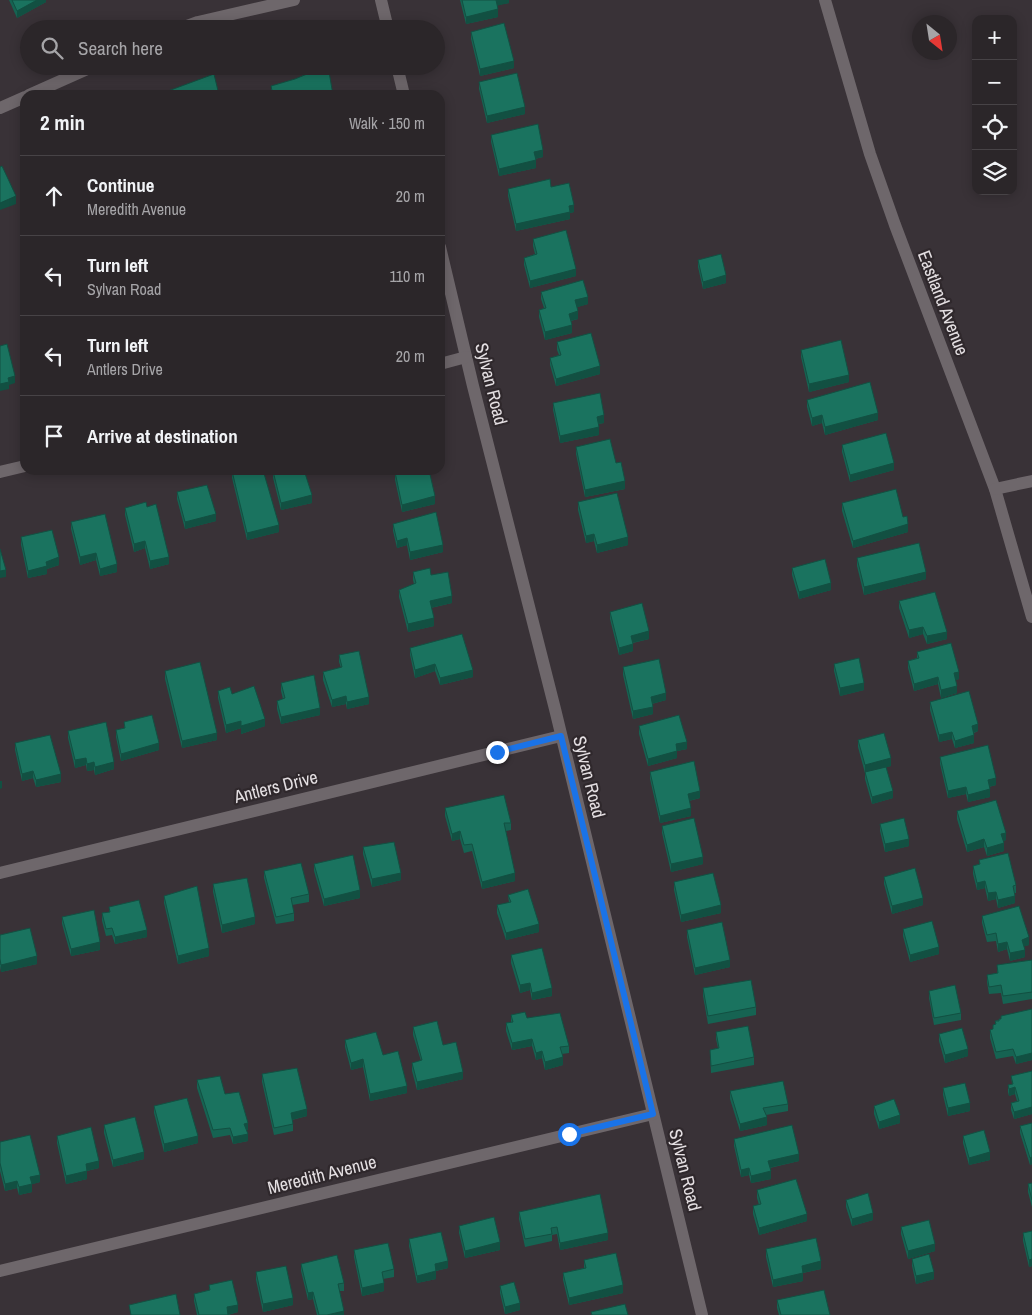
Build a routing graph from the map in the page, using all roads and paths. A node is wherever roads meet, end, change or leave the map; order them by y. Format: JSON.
{"nodes":[{"id":1,"x":294,"y":0,"type":"edge"},
{"id":2,"x":381,"y":0,"type":"edge"},
{"id":3,"x":825,"y":0,"type":"edge"},
{"id":4,"x":207,"y":20,"type":"edge"},
{"id":5,"x":386,"y":20,"type":"edge"},
{"id":6,"x":74,"y":75,"type":"edge"},
{"id":7,"x":399,"y":75,"type":"edge"},
{"id":8,"x":40,"y":90,"type":"edge"},
{"id":9,"x":403,"y":90,"type":"edge"},
{"id":10,"x":20,"y":99,"type":"edge"},
{"id":11,"x":0,"y":108,"type":"edge"},
{"id":12,"x":445,"y":268,"type":"edge"},
{"id":13,"x":466,"y":357,"type":"junction"},
{"id":14,"x":445,"y":363,"type":"edge"},
{"id":15,"x":20,"y":467,"type":"edge"},
{"id":16,"x":0,"y":472,"type":"edge"},
{"id":17,"x":1032,"y":481,"type":"edge"},
{"id":18,"x":995,"y":489,"type":"junction"},
{"id":19,"x":1032,"y":617,"type":"edge"},
{"id":20,"x":561,"y":736,"type":"junction"},
{"id":21,"x":0,"y":873,"type":"edge"},
{"id":22,"x":653,"y":1114,"type":"junction"},
{"id":23,"x":0,"y":1271,"type":"edge"},
{"id":24,"x":702,"y":1315,"type":"edge"}],
"edges":[{"from":1,"to":4,"type":"street"},
{"from":2,"to":5,"type":"street"},
{"from":3,"to":18,"type":"street","name":"Eastland Avenue"},
{"from":6,"to":8,"type":"street"},
{"from":7,"to":9,"type":"street"},
{"from":10,"to":11,"type":"street"},
{"from":12,"to":13,"type":"street","name":"Sylvan Road"},
{"from":13,"to":14,"type":"street"},
{"from":13,"to":20,"type":"street","name":"Sylvan Road"},
{"from":15,"to":16,"type":"street"},
{"from":17,"to":18,"type":"street"},
{"from":18,"to":19,"type":"street","name":"Eastland Avenue"},
{"from":20,"to":21,"type":"street","name":"Antlers Drive"},
{"from":20,"to":22,"type":"street","name":"Sylvan Road"},
{"from":22,"to":23,"type":"street","name":"Meredith Avenue"},
{"from":22,"to":24,"type":"street","name":"Sylvan Road"}]}
